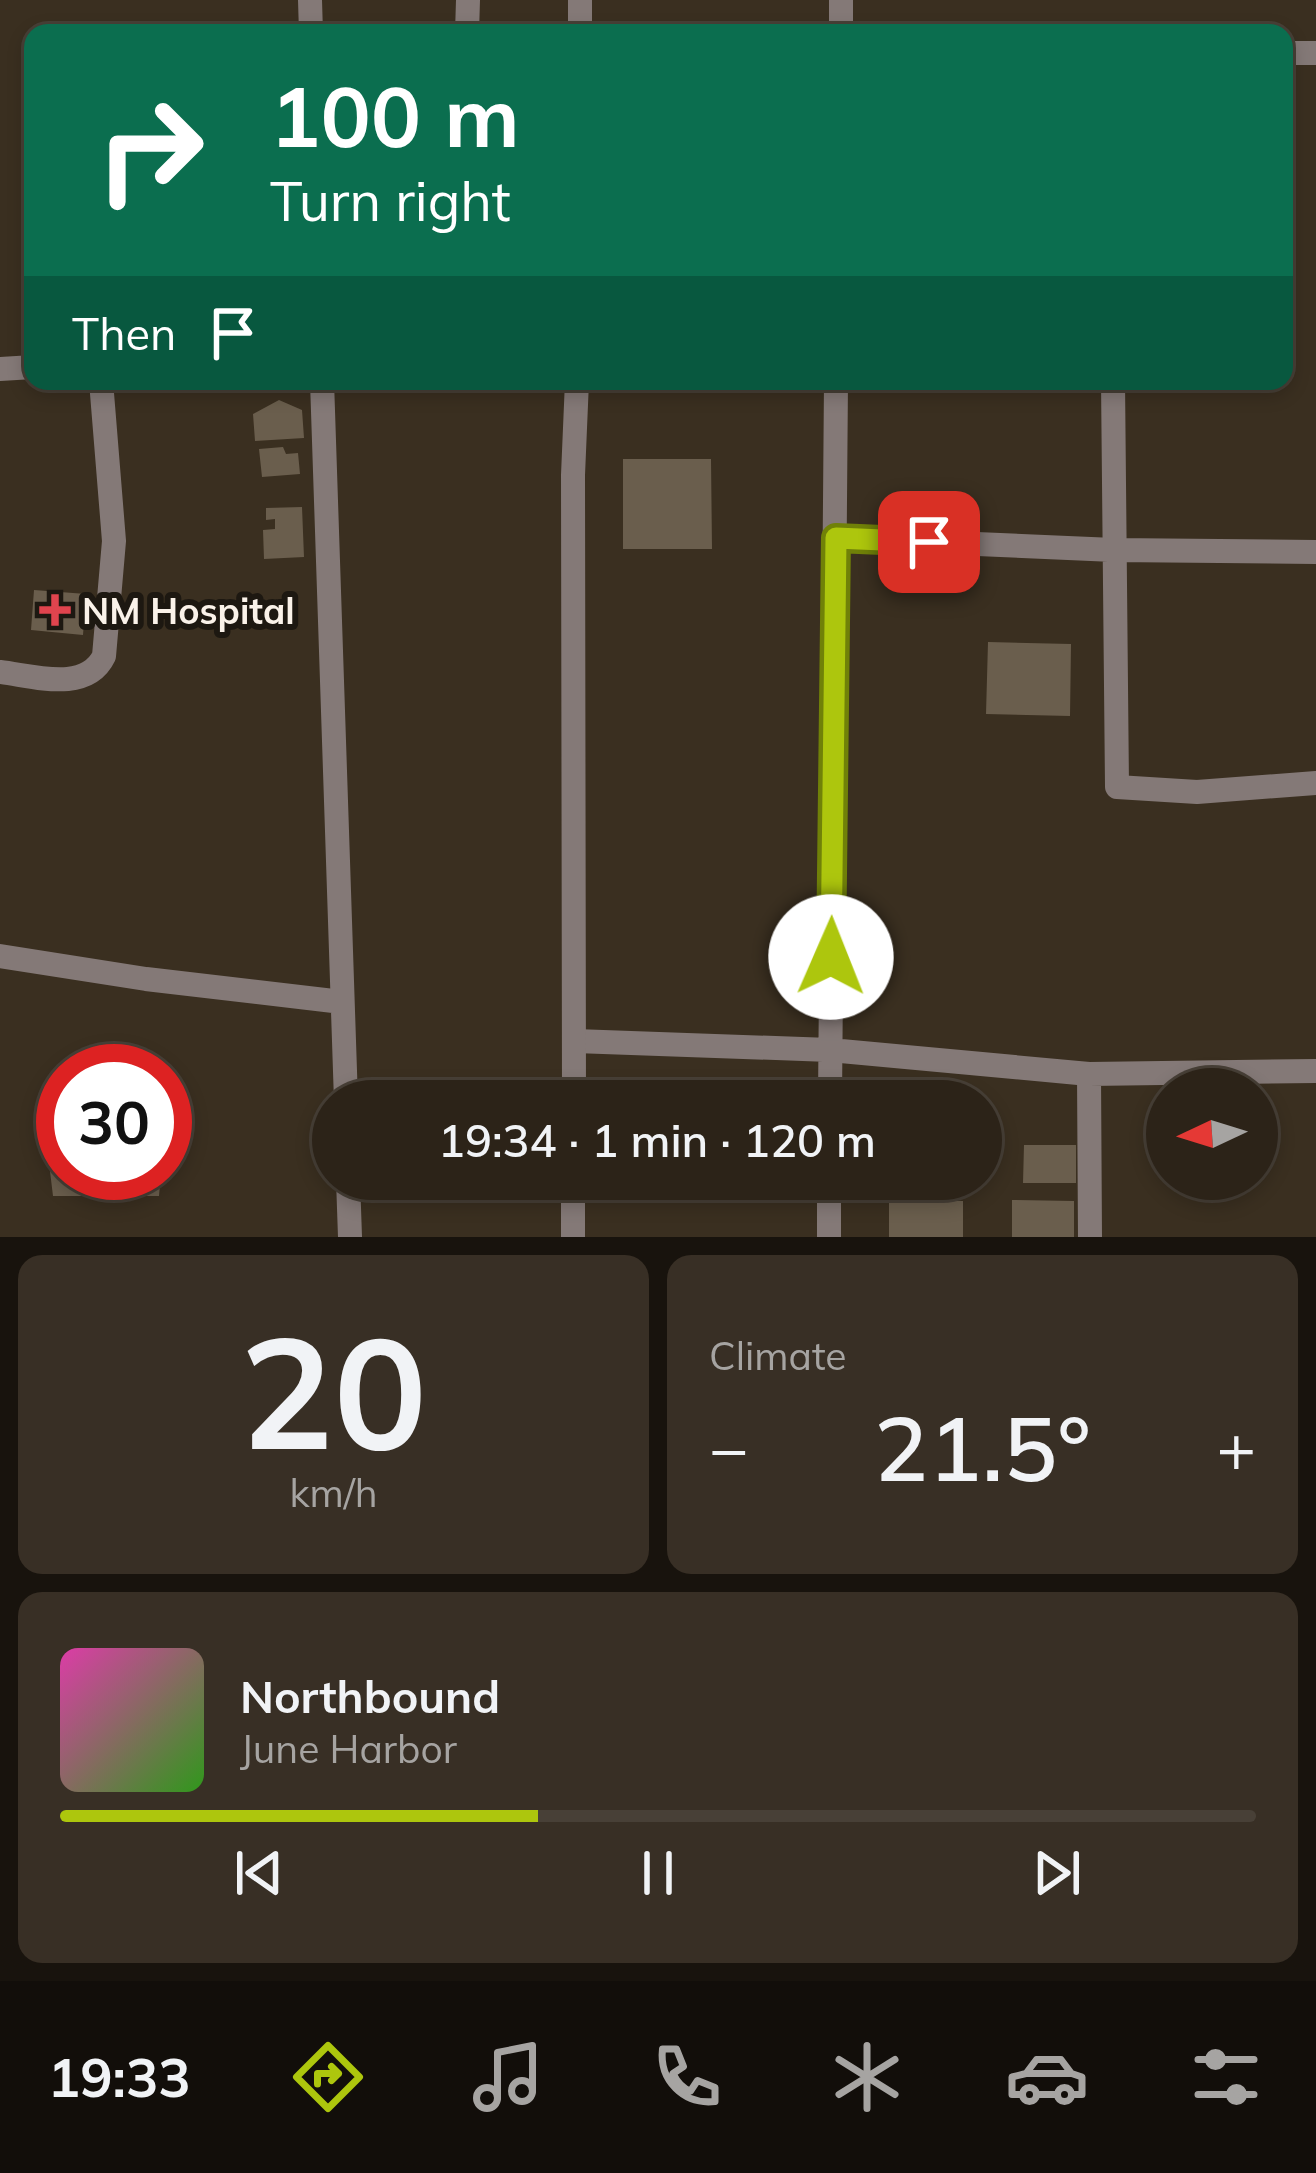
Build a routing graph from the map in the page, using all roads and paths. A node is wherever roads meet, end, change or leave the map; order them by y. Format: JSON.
{"nodes":[{"id":1,"x":102,"y":390,"type":"edge"},
{"id":2,"x":322,"y":390,"type":"edge"},
{"id":3,"x":577,"y":390,"type":"edge"},
{"id":4,"x":836,"y":390,"type":"edge"},
{"id":5,"x":1113,"y":390,"type":"edge"},
{"id":6,"x":836,"y":538,"type":"junction"},
{"id":7,"x":1114,"y":550,"type":"junction"},
{"id":8,"x":1316,"y":552,"type":"edge"},
{"id":9,"x":0,"y":672,"type":"edge"},
{"id":10,"x":1316,"y":783,"type":"edge"},
{"id":11,"x":0,"y":956,"type":"edge"},
{"id":12,"x":342,"y":1002,"type":"junction"},
{"id":13,"x":575,"y":1041,"type":"junction"},
{"id":14,"x":830,"y":1050,"type":"junction"},
{"id":15,"x":1316,"y":1071,"type":"edge"},
{"id":16,"x":1089,"y":1073,"type":"junction"},
{"id":17,"x":345,"y":1080,"type":"edge"},
{"id":18,"x":574,"y":1080,"type":"edge"},
{"id":19,"x":830,"y":1080,"type":"edge"},
{"id":20,"x":349,"y":1200,"type":"edge"},
{"id":21,"x":573,"y":1200,"type":"edge"},
{"id":22,"x":829,"y":1200,"type":"edge"},
{"id":23,"x":350,"y":1237,"type":"edge"},
{"id":24,"x":573,"y":1237,"type":"edge"},
{"id":25,"x":829,"y":1237,"type":"edge"},
{"id":26,"x":1090,"y":1237,"type":"edge"}],
"edges":[{"from":1,"to":9,"type":"street"},
{"from":2,"to":12,"type":"street"},
{"from":3,"to":13,"type":"street"},
{"from":4,"to":6,"type":"street"},
{"from":5,"to":7,"type":"street"},
{"from":6,"to":7,"type":"street"},
{"from":6,"to":14,"type":"street"},
{"from":7,"to":8,"type":"street"},
{"from":7,"to":10,"type":"street"},
{"from":11,"to":12,"type":"street"},
{"from":12,"to":17,"type":"street"},
{"from":13,"to":14,"type":"street"},
{"from":13,"to":18,"type":"street"},
{"from":14,"to":16,"type":"street"},
{"from":14,"to":19,"type":"street"},
{"from":15,"to":16,"type":"street"},
{"from":16,"to":26,"type":"street"},
{"from":20,"to":23,"type":"street"},
{"from":21,"to":24,"type":"street"},
{"from":22,"to":25,"type":"street"}]}
